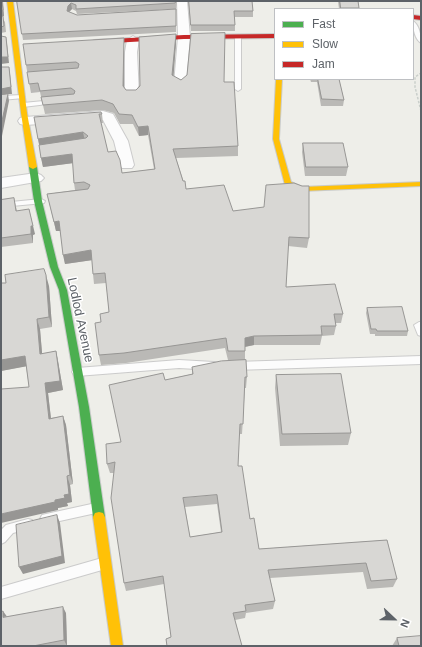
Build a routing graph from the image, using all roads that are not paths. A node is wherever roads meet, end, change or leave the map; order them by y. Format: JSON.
{"nodes":[{"id":1,"x":10,"y":1,"type":"edge"},
{"id":2,"x":180,"y":9,"type":"edge"},
{"id":3,"x":414,"y":24,"type":"edge"},
{"id":4,"x":274,"y":36,"type":"edge"},
{"id":5,"x":184,"y":37,"type":"junction"},
{"id":6,"x":238,"y":37,"type":"junction"},
{"id":7,"x":1,"y":38,"type":"edge"},
{"id":8,"x":133,"y":40,"type":"junction"},
{"id":9,"x":421,"y":41,"type":"edge"},
{"id":10,"x":87,"y":42,"type":"edge"},
{"id":11,"x":18,"y":44,"type":"junction"},
{"id":12,"x":279,"y":80,"type":"edge"},
{"id":13,"x":180,"y":84,"type":"edge"},
{"id":14,"x":238,"y":89,"type":"dead end"},
{"id":15,"x":132,"y":95,"type":"edge"},
{"id":16,"x":1,"y":98,"type":"edge"},
{"id":17,"x":23,"y":101,"type":"junction"},
{"id":18,"x":59,"y":102,"type":"edge"},
{"id":19,"x":25,"y":121,"type":"junction"},
{"id":20,"x":127,"y":165,"type":"dead end"},
{"id":21,"x":36,"y":178,"type":"junction"},
{"id":22,"x":1,"y":183,"type":"edge"},
{"id":23,"x":421,"y":184,"type":"edge"},
{"id":24,"x":42,"y":201,"type":"junction"},
{"id":25,"x":1,"y":205,"type":"edge"},
{"id":26,"x":421,"y":360,"type":"edge"},
{"id":27,"x":77,"y":372,"type":"junction"},
{"id":28,"x":98,"y":508,"type":"junction"},
{"id":29,"x":1,"y":538,"type":"edge"},
{"id":30,"x":106,"y":563,"type":"junction"},
{"id":31,"x":1,"y":593,"type":"edge"},
{"id":32,"x":117,"y":646,"type":"edge"}],
"edges":[{"from":1,"to":11,"type":"main road","name":"Lodlod Avenue"},
{"from":2,"to":5,"type":"street"},
{"from":3,"to":9,"type":"lane"},
{"from":4,"to":6,"type":"main road"},
{"from":5,"to":6,"type":"main road"},
{"from":5,"to":8,"type":"main road"},
{"from":5,"to":13,"type":"street"},
{"from":6,"to":14,"type":"lane"},
{"from":7,"to":11,"type":"street"},
{"from":8,"to":10,"type":"main road"},
{"from":8,"to":15,"type":"street"},
{"from":11,"to":17,"type":"main road","name":"Lodlod Avenue"},
{"from":12,"to":23,"type":"main road"},
{"from":16,"to":17,"type":"lane"},
{"from":17,"to":18,"type":"lane"},
{"from":17,"to":19,"type":"main road","name":"Lodlod Avenue"},
{"from":19,"to":20,"type":"street"},
{"from":19,"to":21,"type":"main road","name":"Lodlod Avenue"},
{"from":21,"to":22,"type":"street"},
{"from":21,"to":24,"type":"main road","name":"Lodlod Avenue"},
{"from":24,"to":25,"type":"lane"},
{"from":24,"to":27,"type":"main road","name":"Lodlod Avenue"},
{"from":26,"to":27,"type":"lane"},
{"from":27,"to":28,"type":"main road","name":"Lodlod Avenue"},
{"from":28,"to":29,"type":"lane"},
{"from":28,"to":30,"type":"main road","name":"Lodlod Avenue"},
{"from":30,"to":31,"type":"lane"},
{"from":30,"to":32,"type":"main road","name":"Lodlod Avenue"}]}
